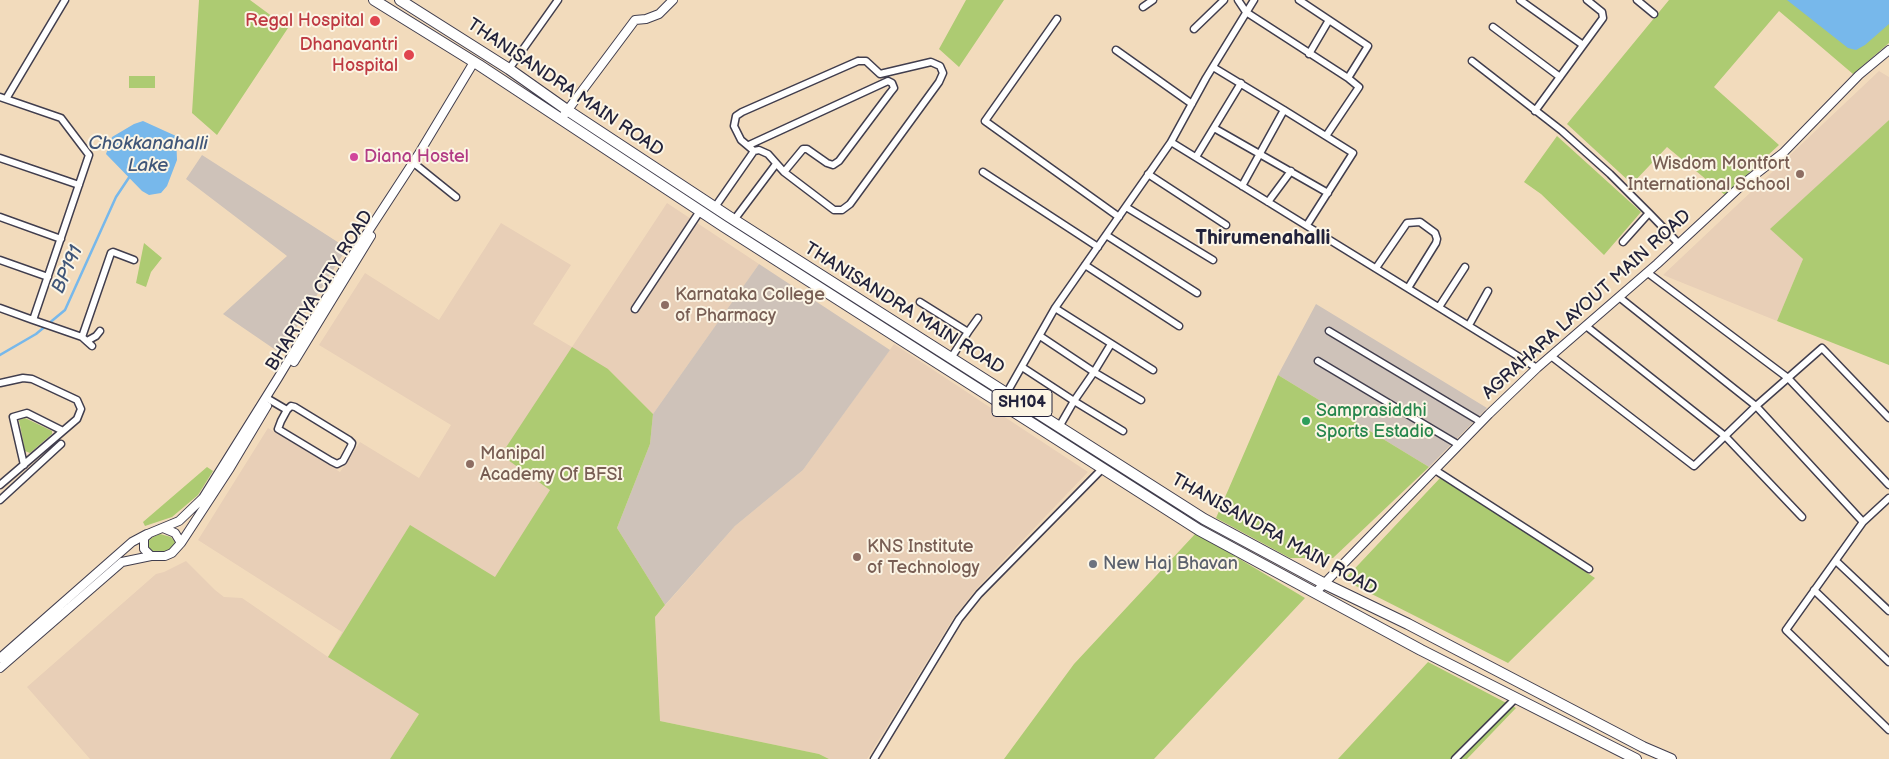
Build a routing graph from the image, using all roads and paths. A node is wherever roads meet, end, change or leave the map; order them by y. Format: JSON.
{"nodes":[{"id":1,"x":65,"y":0,"type":"edge"},
{"id":2,"x":374,"y":0,"type":"edge"},
{"id":3,"x":400,"y":0,"type":"edge"},
{"id":4,"x":558,"y":0,"type":"edge"},
{"id":5,"x":673,"y":0,"type":"edge"},
{"id":6,"x":1152,"y":0,"type":"edge"},
{"id":7,"x":1224,"y":0,"type":"edge"},
{"id":8,"x":1238,"y":0,"type":"edge"},
{"id":9,"x":1254,"y":0,"type":"edge"},
{"id":10,"x":1299,"y":0,"type":"edge"},
{"id":11,"x":1520,"y":0,"type":"edge"},
{"id":12,"x":1588,"y":0,"type":"edge"},
{"id":13,"x":1638,"y":0,"type":"edge"},
{"id":14,"x":1144,"y":7,"type":"dead end"},
{"id":15,"x":1246,"y":12,"type":"junction"},
{"id":16,"x":1654,"y":14,"type":"dead end"},
{"id":17,"x":1057,"y":19,"type":"dead end"},
{"id":18,"x":1329,"y":20,"type":"junction"},
{"id":19,"x":1493,"y":27,"type":"dead end"},
{"id":20,"x":1194,"y":28,"type":"dead end"},
{"id":21,"x":1583,"y":45,"type":"junction"},
{"id":22,"x":1116,"y":50,"type":"dead end"},
{"id":23,"x":1889,"y":50,"type":"edge"},
{"id":24,"x":483,"y":54,"type":"junction"},
{"id":25,"x":1309,"y":54,"type":"junction"},
{"id":26,"x":1472,"y":61,"type":"dead end"},
{"id":27,"x":477,"y":64,"type":"junction"},
{"id":28,"x":1213,"y":67,"type":"junction"},
{"id":29,"x":508,"y":69,"type":"junction"},
{"id":30,"x":1560,"y":76,"type":"junction"},
{"id":31,"x":1348,"y":78,"type":"junction"},
{"id":32,"x":1241,"y":83,"type":"junction"},
{"id":33,"x":3,"y":98,"type":"edge"},
{"id":34,"x":1192,"y":104,"type":"junction"},
{"id":35,"x":1284,"y":110,"type":"junction"},
{"id":36,"x":1535,"y":110,"type":"junction"},
{"id":37,"x":564,"y":115,"type":"junction"},
{"id":38,"x":1214,"y":128,"type":"junction"},
{"id":39,"x":1326,"y":136,"type":"junction"},
{"id":40,"x":1171,"y":142,"type":"junction"},
{"id":41,"x":751,"y":148,"type":"junction"},
{"id":42,"x":1260,"y":154,"type":"junction"},
{"id":43,"x":1196,"y":157,"type":"junction"},
{"id":44,"x":0,"y":158,"type":"edge"},
{"id":45,"x":415,"y":164,"type":"junction"},
{"id":46,"x":776,"y":164,"type":"junction"},
{"id":47,"x":1290,"y":171,"type":"junction"},
{"id":48,"x":784,"y":172,"type":"junction"},
{"id":49,"x":983,"y":172,"type":"dead end"},
{"id":50,"x":1148,"y":174,"type":"junction"},
{"id":51,"x":79,"y":185,"type":"junction"},
{"id":52,"x":1242,"y":186,"type":"junction"},
{"id":53,"x":1328,"y":193,"type":"junction"},
{"id":54,"x":456,"y":196,"type":"dead end"},
{"id":55,"x":393,"y":198,"type":"junction"},
{"id":56,"x":1268,"y":202,"type":"junction"},
{"id":57,"x":715,"y":207,"type":"junction"},
{"id":58,"x":1126,"y":207,"type":"junction"},
{"id":59,"x":700,"y":211,"type":"junction"},
{"id":60,"x":1649,"y":213,"type":"junction"},
{"id":61,"x":0,"y":217,"type":"edge"},
{"id":62,"x":1119,"y":217,"type":"junction"},
{"id":63,"x":734,"y":220,"type":"junction"},
{"id":64,"x":1226,"y":225,"type":"dead end"},
{"id":65,"x":1306,"y":225,"type":"junction"},
{"id":66,"x":1106,"y":235,"type":"junction"},
{"id":67,"x":61,"y":239,"type":"junction"},
{"id":68,"x":1623,"y":242,"type":"dead end"},
{"id":69,"x":1679,"y":244,"type":"junction"},
{"id":70,"x":1098,"y":247,"type":"junction"},
{"id":71,"x":0,"y":260,"type":"edge"},
{"id":72,"x":134,"y":260,"type":"dead end"},
{"id":73,"x":1213,"y":260,"type":"dead end"},
{"id":74,"x":1085,"y":265,"type":"junction"},
{"id":75,"x":1465,"y":267,"type":"dead end"},
{"id":76,"x":1376,"y":268,"type":"junction"},
{"id":77,"x":345,"y":272,"type":"junction"},
{"id":78,"x":1648,"y":273,"type":"junction"},
{"id":79,"x":48,"y":277,"type":"junction"},
{"id":80,"x":1408,"y":288,"type":"junction"},
{"id":81,"x":1488,"y":291,"type":"dead end"},
{"id":82,"x":1196,"y":293,"type":"dead end"},
{"id":83,"x":1619,"y":297,"type":"junction"},
{"id":84,"x":920,"y":302,"type":"dead end"},
{"id":85,"x":1439,"y":307,"type":"junction"},
{"id":86,"x":0,"y":308,"type":"edge"},
{"id":87,"x":1055,"y":308,"type":"junction"},
{"id":88,"x":634,"y":309,"type":"dead end"},
{"id":89,"x":978,"y":318,"type":"dead end"},
{"id":90,"x":33,"y":320,"type":"junction"},
{"id":91,"x":1179,"y":326,"type":"dead end"},
{"id":92,"x":1469,"y":326,"type":"junction"},
{"id":93,"x":1586,"y":326,"type":"junction"},
{"id":94,"x":1330,"y":331,"type":"dead end"},
{"id":95,"x":100,"y":332,"type":"dead end"},
{"id":96,"x":968,"y":332,"type":"junction"},
{"id":97,"x":1040,"y":336,"type":"junction"},
{"id":98,"x":87,"y":341,"type":"junction"},
{"id":99,"x":1111,"y":344,"type":"junction"},
{"id":100,"x":1550,"y":356,"type":"junction"},
{"id":101,"x":951,"y":358,"type":"junction"},
{"id":102,"x":1318,"y":361,"type":"dead end"},
{"id":103,"x":1022,"y":367,"type":"junction"},
{"id":104,"x":1537,"y":368,"type":"junction"},
{"id":105,"x":1154,"y":370,"type":"dead end"},
{"id":106,"x":1094,"y":372,"type":"junction"},
{"id":107,"x":1788,"y":378,"type":"junction"},
{"id":108,"x":0,"y":383,"type":"edge"},
{"id":109,"x":1007,"y":394,"type":"junction"},
{"id":110,"x":270,"y":400,"type":"junction"},
{"id":111,"x":1141,"y":400,"type":"dead end"},
{"id":112,"x":1074,"y":401,"type":"junction"},
{"id":113,"x":1001,"y":403,"type":"junction"},
{"id":114,"x":1756,"y":406,"type":"junction"},
{"id":115,"x":287,"y":410,"type":"junction"},
{"id":116,"x":1889,"y":418,"type":"edge"},
{"id":117,"x":1481,"y":422,"type":"junction"},
{"id":118,"x":1059,"y":427,"type":"junction"},
{"id":119,"x":63,"y":431,"type":"junction"},
{"id":120,"x":1123,"y":431,"type":"dead end"},
{"id":121,"x":1725,"y":436,"type":"junction"},
{"id":122,"x":61,"y":444,"type":"dead end"},
{"id":123,"x":1459,"y":445,"type":"junction"},
{"id":124,"x":24,"y":465,"type":"junction"},
{"id":125,"x":1103,"y":468,"type":"junction"},
{"id":126,"x":1435,"y":470,"type":"junction"},
{"id":127,"x":0,"y":485,"type":"edge"},
{"id":128,"x":1889,"y":485,"type":"edge"},
{"id":129,"x":1889,"y":498,"type":"edge"},
{"id":130,"x":0,"y":500,"type":"edge"},
{"id":131,"x":1802,"y":516,"type":"dead end"},
{"id":132,"x":1864,"y":522,"type":"junction"},
{"id":133,"x":164,"y":528,"type":"junction"},
{"id":134,"x":150,"y":533,"type":"junction"},
{"id":135,"x":181,"y":543,"type":"junction"},
{"id":136,"x":151,"y":556,"type":"junction"},
{"id":137,"x":1836,"y":561,"type":"junction"},
{"id":138,"x":1590,"y":570,"type":"dead end"},
{"id":139,"x":1325,"y":584,"type":"junction"},
{"id":140,"x":1814,"y":590,"type":"junction"},
{"id":141,"x":1314,"y":593,"type":"junction"},
{"id":142,"x":1889,"y":611,"type":"edge"},
{"id":143,"x":0,"y":658,"type":"edge"},
{"id":144,"x":1889,"y":662,"type":"edge"},
{"id":145,"x":0,"y":668,"type":"edge"},
{"id":146,"x":1516,"y":698,"type":"junction"},
{"id":147,"x":1889,"y":730,"type":"edge"},
{"id":148,"x":874,"y":759,"type":"edge"},
{"id":149,"x":1455,"y":759,"type":"edge"},
{"id":150,"x":1636,"y":759,"type":"edge"},
{"id":151,"x":1672,"y":759,"type":"edge"}],
"edges":[{"from":1,"to":33,"type":"street"},
{"from":2,"to":27,"type":"main road","name":"THANISANDRA MAIN ROAD","number":"SH104"},
{"from":3,"to":24,"type":"main road","name":"THANISANDRA MAIN ROAD","number":"SH104"},
{"from":4,"to":29,"type":"street"},
{"from":5,"to":37,"type":"street"},
{"from":6,"to":14,"type":"street"},
{"from":7,"to":20,"type":"street"},
{"from":8,"to":15,"type":"street"},
{"from":9,"to":15,"type":"street"},
{"from":10,"to":18,"type":"street"},
{"from":11,"to":21,"type":"street"},
{"from":12,"to":21,"type":"street"},
{"from":13,"to":16,"type":"street"},
{"from":15,"to":25,"type":"street"},
{"from":15,"to":28,"type":"street"},
{"from":17,"to":62,"type":"street"},
{"from":18,"to":25,"type":"street"},
{"from":18,"to":31,"type":"street"},
{"from":19,"to":30,"type":"street"},
{"from":21,"to":30,"type":"street"},
{"from":22,"to":34,"type":"street"},
{"from":23,"to":69,"type":"street","name":"AGRAHARA LAYOUT MAIN ROAD"},
{"from":24,"to":27,"type":"street"},
{"from":24,"to":29,"type":"main road","name":"THANISANDRA MAIN ROAD","number":"SH104"},
{"from":25,"to":31,"type":"street"},
{"from":26,"to":36,"type":"street"},
{"from":27,"to":37,"type":"main road","name":"THANISANDRA MAIN ROAD","number":"SH104"},
{"from":27,"to":45,"type":"street","name":"BHARTIYA CITY ROAD"},
{"from":27,"to":55,"type":"street","name":"BHARTIYA CITY ROAD"},
{"from":28,"to":32,"type":"street"},
{"from":28,"to":34,"type":"street"},
{"from":29,"to":37,"type":"main road","name":"THANISANDRA MAIN ROAD","number":"SH104"},
{"from":30,"to":36,"type":"street"},
{"from":31,"to":39,"type":"street"},
{"from":32,"to":35,"type":"street"},
{"from":32,"to":38,"type":"street"},
{"from":33,"to":51,"type":"street"},
{"from":34,"to":40,"type":"street"},
{"from":35,"to":39,"type":"street"},
{"from":35,"to":42,"type":"street"},
{"from":36,"to":60,"type":"street"},
{"from":37,"to":57,"type":"main road","name":"THANISANDRA MAIN ROAD","number":"SH104"},
{"from":37,"to":59,"type":"main road","name":"THANISANDRA MAIN ROAD","number":"SH104"},
{"from":38,"to":42,"type":"street"},
{"from":38,"to":43,"type":"street"},
{"from":39,"to":53,"type":"street"},
{"from":40,"to":43,"type":"street"},
{"from":40,"to":50,"type":"street"},
{"from":41,"to":46,"type":"street"},
{"from":41,"to":48,"type":"street"},
{"from":41,"to":48,"type":"street"},
{"from":41,"to":57,"type":"street"},
{"from":42,"to":47,"type":"street"},
{"from":42,"to":52,"type":"street"},
{"from":43,"to":52,"type":"street"},
{"from":44,"to":51,"type":"street"},
{"from":45,"to":54,"type":"street"},
{"from":45,"to":55,"type":"street","name":"BHARTIYA CITY ROAD"},
{"from":46,"to":48,"type":"street"},
{"from":46,"to":63,"type":"street"},
{"from":47,"to":53,"type":"street"},
{"from":47,"to":56,"type":"street"},
{"from":49,"to":70,"type":"street"},
{"from":50,"to":58,"type":"street"},
{"from":50,"to":64,"type":"street"},
{"from":51,"to":67,"type":"street"},
{"from":52,"to":56,"type":"street"},
{"from":53,"to":65,"type":"street"},
{"from":55,"to":77,"type":"street","name":"BHARTIYA CITY ROAD"},
{"from":56,"to":65,"type":"street"},
{"from":57,"to":63,"type":"main road","name":"THANISANDRA MAIN ROAD","number":"SH104"},
{"from":58,"to":62,"type":"street"},
{"from":58,"to":73,"type":"street"},
{"from":59,"to":88,"type":"street"},
{"from":59,"to":113,"type":"main road","name":"THANISANDRA MAIN ROAD","number":"SH104"},
{"from":60,"to":68,"type":"street"},
{"from":60,"to":69,"type":"street"},
{"from":61,"to":67,"type":"street"},
{"from":62,"to":66,"type":"street"},
{"from":63,"to":101,"type":"main road","name":"THANISANDRA MAIN ROAD","number":"SH104"},
{"from":65,"to":76,"type":"street"},
{"from":66,"to":70,"type":"street"},
{"from":66,"to":82,"type":"street"},
{"from":67,"to":79,"type":"street"},
{"from":69,"to":78,"type":"street","name":"AGRAHARA LAYOUT MAIN ROAD"},
{"from":70,"to":74,"type":"street"},
{"from":71,"to":79,"type":"street"},
{"from":72,"to":98,"type":"street"},
{"from":74,"to":87,"type":"street"},
{"from":74,"to":91,"type":"street"},
{"from":75,"to":85,"type":"street"},
{"from":76,"to":80,"type":"street"},
{"from":76,"to":80,"type":"street"},
{"from":77,"to":110,"type":"street","name":"BHARTIYA CITY ROAD"},
{"from":77,"to":133,"type":"street","name":"BHARTIYA CITY ROAD"},
{"from":78,"to":83,"type":"street","name":"AGRAHARA LAYOUT MAIN ROAD"},
{"from":78,"to":107,"type":"street"},
{"from":79,"to":90,"type":"street"},
{"from":80,"to":85,"type":"street"},
{"from":81,"to":92,"type":"street"},
{"from":83,"to":93,"type":"street","name":"AGRAHARA LAYOUT MAIN ROAD"},
{"from":83,"to":114,"type":"street"},
{"from":84,"to":96,"type":"street"},
{"from":85,"to":92,"type":"street"},
{"from":86,"to":90,"type":"street"},
{"from":87,"to":97,"type":"street"},
{"from":87,"to":99,"type":"street"},
{"from":89,"to":96,"type":"street"},
{"from":90,"to":98,"type":"street"},
{"from":92,"to":104,"type":"street"},
{"from":93,"to":100,"type":"street","name":"AGRAHARA LAYOUT MAIN ROAD"},
{"from":93,"to":121,"type":"street"},
{"from":94,"to":117,"type":"street"},
{"from":95,"to":98,"type":"street"},
{"from":96,"to":101,"type":"street"},
{"from":97,"to":103,"type":"street"},
{"from":97,"to":106,"type":"street"},
{"from":99,"to":105,"type":"street"},
{"from":99,"to":106,"type":"street"},
{"from":100,"to":104,"type":"street","name":"AGRAHARA LAYOUT MAIN ROAD"},
{"from":100,"to":121,"type":"street"},
{"from":101,"to":109,"type":"main road","name":"THANISANDRA MAIN ROAD","number":"SH104"},
{"from":102,"to":123,"type":"street"},
{"from":103,"to":109,"type":"street"},
{"from":103,"to":112,"type":"street"},
{"from":104,"to":117,"type":"street","name":"AGRAHARA LAYOUT MAIN ROAD"},
{"from":106,"to":111,"type":"street"},
{"from":106,"to":112,"type":"street"},
{"from":107,"to":114,"type":"street"},
{"from":107,"to":116,"type":"street"},
{"from":107,"to":128,"type":"street"},
{"from":108,"to":119,"type":"street"},
{"from":109,"to":113,"type":"street"},
{"from":109,"to":118,"type":"main road","name":"THANISANDRA MAIN ROAD","number":"SH104"},
{"from":110,"to":115,"type":"street"},
{"from":110,"to":135,"type":"street","name":"BHARTIYA CITY ROAD"},
{"from":112,"to":118,"type":"street"},
{"from":112,"to":120,"type":"street"},
{"from":113,"to":125,"type":"main road","name":"THANISANDRA MAIN ROAD","number":"SH104"},
{"from":114,"to":121,"type":"street"},
{"from":114,"to":132,"type":"street"},
{"from":115,"to":115,"type":"street"},
{"from":117,"to":123,"type":"street","name":"AGRAHARA LAYOUT MAIN ROAD"},
{"from":118,"to":139,"type":"main road","name":"THANISANDRA MAIN ROAD","number":"SH104"},
{"from":119,"to":124,"type":"street"},
{"from":119,"to":124,"type":"street"},
{"from":121,"to":131,"type":"street"},
{"from":122,"to":130,"type":"street"},
{"from":123,"to":126,"type":"street","name":"AGRAHARA LAYOUT MAIN ROAD"},
{"from":124,"to":127,"type":"street"},
{"from":125,"to":141,"type":"main road","name":"THANISANDRA MAIN ROAD","number":"SH104"},
{"from":125,"to":148,"type":"street"},
{"from":126,"to":138,"type":"street"},
{"from":126,"to":139,"type":"street","name":"AGRAHARA LAYOUT MAIN ROAD"},
{"from":129,"to":132,"type":"street"},
{"from":132,"to":137,"type":"street"},
{"from":133,"to":134,"type":"street","name":"BHARTIYA CITY ROAD"},
{"from":133,"to":135,"type":"street"},
{"from":134,"to":136,"type":"street"},
{"from":134,"to":143,"type":"street","name":"BHARTIYA CITY ROAD"},
{"from":135,"to":136,"type":"street","name":"BHARTIYA CITY ROAD"},
{"from":136,"to":145,"type":"street","name":"BHARTIYA CITY ROAD"},
{"from":137,"to":140,"type":"street"},
{"from":137,"to":142,"type":"street"},
{"from":139,"to":141,"type":"street","name":"AGRAHARA LAYOUT MAIN ROAD"},
{"from":139,"to":151,"type":"main road","name":"THANISANDRA MAIN ROAD","number":"SH104"},
{"from":140,"to":144,"type":"street"},
{"from":140,"to":147,"type":"street"},
{"from":141,"to":146,"type":"main road","name":"THANISANDRA MAIN ROAD","number":"SH104"},
{"from":146,"to":149,"type":"street"},
{"from":146,"to":150,"type":"main road","name":"THANISANDRA MAIN ROAD","number":"SH104"}]}
